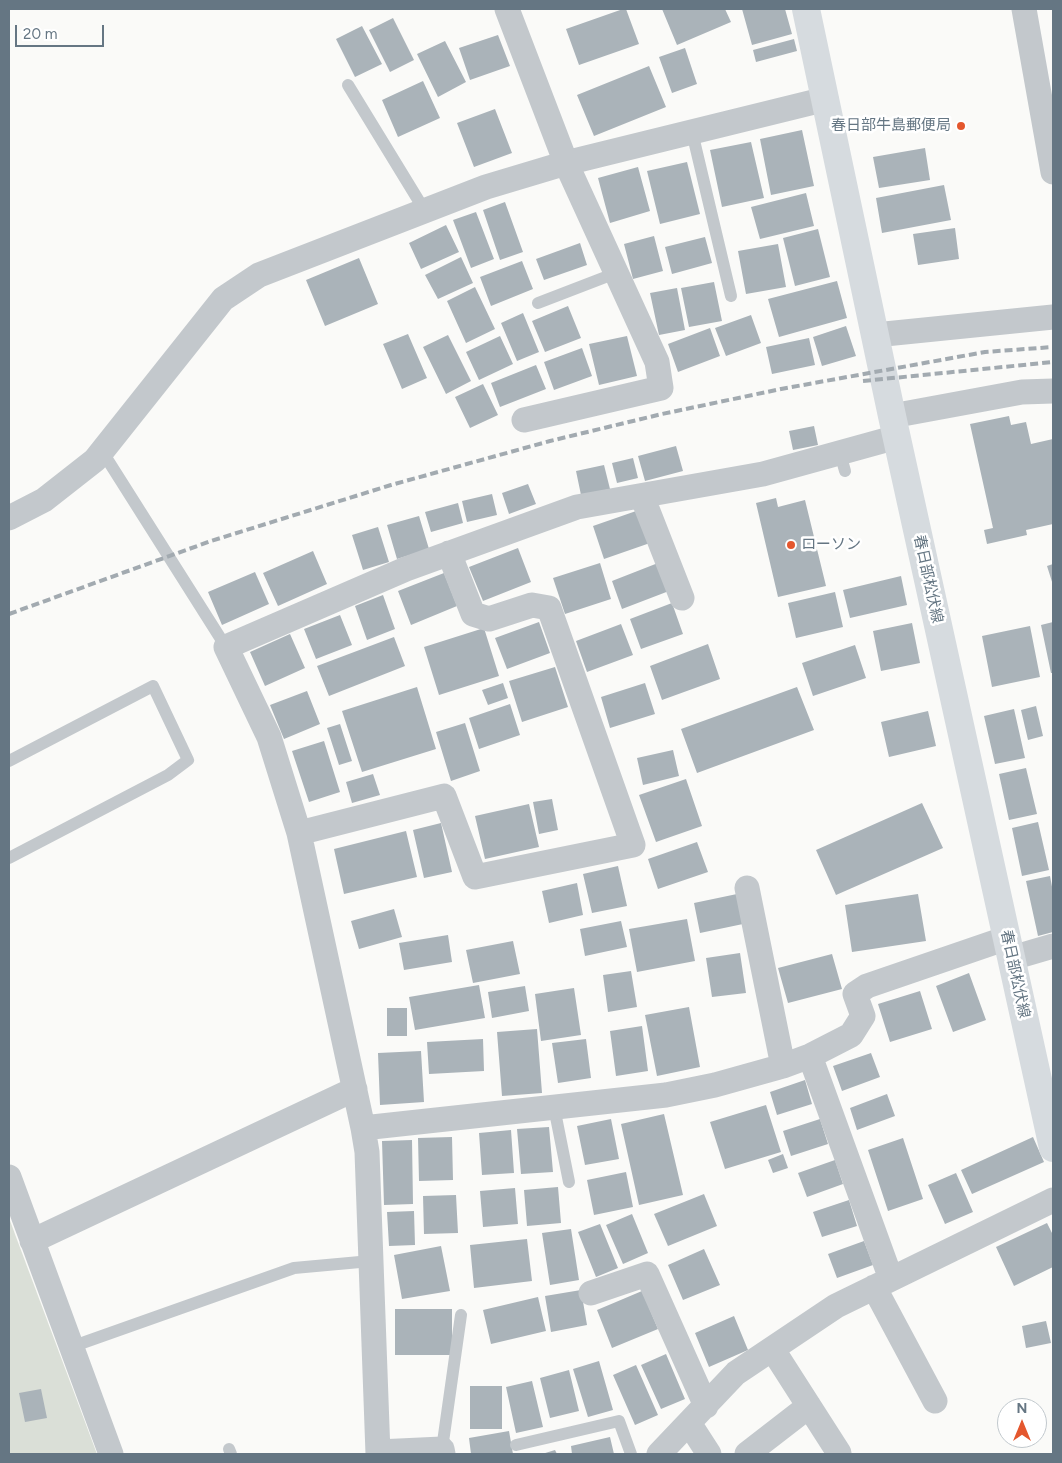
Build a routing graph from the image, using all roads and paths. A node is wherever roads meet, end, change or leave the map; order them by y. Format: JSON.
{"nodes":[{"id":1,"x":507,"y":9,"type":"edge"},
{"id":2,"x":806,"y":9,"type":"edge"},
{"id":3,"x":1024,"y":9,"type":"edge"},
{"id":4,"x":348,"y":85,"type":"dead end"},
{"id":5,"x":826,"y":99,"type":"junction"},
{"id":6,"x":692,"y":132,"type":"junction"},
{"id":7,"x":566,"y":162,"type":"junction"},
{"id":8,"x":1053,"y":172,"type":"edge"},
{"id":9,"x":426,"y":211,"type":"junction"},
{"id":10,"x":616,"y":273,"type":"junction"},
{"id":11,"x":730,"y":296,"type":"dead end"},
{"id":12,"x":538,"y":303,"type":"dead end"},
{"id":13,"x":1053,"y":317,"type":"edge"},
{"id":14,"x":875,"y":335,"type":"junction"},
{"id":15,"x":1053,"y":391,"type":"edge"},
{"id":16,"x":524,"y":420,"type":"dead end"},
{"id":17,"x":894,"y":427,"type":"junction"},
{"id":18,"x":102,"y":451,"type":"junction"},
{"id":19,"x":642,"y":496,"type":"junction"},
{"id":20,"x":9,"y":518,"type":"edge"},
{"id":21,"x":449,"y":553,"type":"junction"},
{"id":22,"x":682,"y":598,"type":"dead end"},
{"id":23,"x":226,"y":647,"type":"junction"},
{"id":24,"x":9,"y":761,"type":"edge"},
{"id":25,"x":299,"y":833,"type":"junction"},
{"id":26,"x":9,"y":858,"type":"edge"},
{"id":27,"x":747,"y":888,"type":"dead end"},
{"id":28,"x":1053,"y":946,"type":"edge"},
{"id":29,"x":1010,"y":948,"type":"junction"},
{"id":30,"x":810,"y":1056,"type":"junction"},
{"id":31,"x":782,"y":1066,"type":"junction"},
{"id":32,"x":355,"y":1089,"type":"junction"},
{"id":33,"x":554,"y":1107,"type":"junction"},
{"id":34,"x":363,"y":1128,"type":"junction"},
{"id":35,"x":1053,"y":1148,"type":"edge"},
{"id":36,"x":9,"y":1178,"type":"edge"},
{"id":37,"x":569,"y":1182,"type":"dead end"},
{"id":38,"x":1053,"y":1200,"type":"edge"},
{"id":39,"x":32,"y":1241,"type":"junction"},
{"id":40,"x":371,"y":1261,"type":"junction"},
{"id":41,"x":882,"y":1283,"type":"junction"},
{"id":42,"x":591,"y":1294,"type":"dead end"},
{"id":43,"x":461,"y":1315,"type":"dead end"},
{"id":44,"x":71,"y":1346,"type":"junction"},
{"id":45,"x":773,"y":1350,"type":"junction"},
{"id":46,"x":935,"y":1401,"type":"dead end"},
{"id":47,"x":809,"y":1406,"type":"junction"},
{"id":48,"x":697,"y":1414,"type":"junction"},
{"id":49,"x":516,"y":1445,"type":"dead end"},
{"id":50,"x":443,"y":1452,"type":"edge"},
{"id":51,"x":378,"y":1453,"type":"edge"},
{"id":52,"x":839,"y":1453,"type":"dead end"},
{"id":53,"x":111,"y":1454,"type":"edge"},
{"id":54,"x":631,"y":1454,"type":"edge"},
{"id":55,"x":659,"y":1454,"type":"edge"},
{"id":56,"x":709,"y":1454,"type":"edge"},
{"id":57,"x":747,"y":1454,"type":"edge"}],
"edges":[{"from":1,"to":7,"type":"street"},
{"from":2,"to":5,"type":"main road","name":"春日部松伏線"},
{"from":3,"to":8,"type":"street"},
{"from":4,"to":9,"type":"lane"},
{"from":5,"to":6,"type":"street"},
{"from":5,"to":14,"type":"main road","name":"春日部松伏線"},
{"from":6,"to":7,"type":"street"},
{"from":6,"to":11,"type":"lane"},
{"from":7,"to":9,"type":"street"},
{"from":7,"to":10,"type":"street"},
{"from":9,"to":18,"type":"street"},
{"from":10,"to":12,"type":"lane"},
{"from":10,"to":16,"type":"street"},
{"from":13,"to":14,"type":"street"},
{"from":14,"to":17,"type":"main road","name":"春日部松伏線"},
{"from":15,"to":17,"type":"street"},
{"from":17,"to":19,"type":"street"},
{"from":17,"to":29,"type":"main road","name":"春日部松伏線"},
{"from":18,"to":20,"type":"street"},
{"from":18,"to":23,"type":"lane"},
{"from":19,"to":21,"type":"street"},
{"from":19,"to":22,"type":"street"},
{"from":21,"to":23,"type":"street"},
{"from":21,"to":25,"type":"street"},
{"from":23,"to":25,"type":"street"},
{"from":24,"to":26,"type":"lane"},
{"from":25,"to":32,"type":"street"},
{"from":27,"to":31,"type":"street"},
{"from":28,"to":29,"type":"street"},
{"from":29,"to":30,"type":"street"},
{"from":29,"to":35,"type":"main road","name":"春日部松伏線"},
{"from":30,"to":31,"type":"street"},
{"from":30,"to":41,"type":"street"},
{"from":31,"to":33,"type":"street"},
{"from":32,"to":34,"type":"street"},
{"from":32,"to":39,"type":"street"},
{"from":33,"to":34,"type":"street"},
{"from":33,"to":37,"type":"lane"},
{"from":34,"to":40,"type":"street"},
{"from":36,"to":39,"type":"street"},
{"from":38,"to":41,"type":"street"},
{"from":39,"to":44,"type":"street"},
{"from":40,"to":44,"type":"lane"},
{"from":40,"to":51,"type":"street"},
{"from":41,"to":45,"type":"street"},
{"from":41,"to":46,"type":"street"},
{"from":42,"to":48,"type":"street"},
{"from":43,"to":50,"type":"lane"},
{"from":44,"to":53,"type":"street"},
{"from":45,"to":47,"type":"street"},
{"from":45,"to":48,"type":"street"},
{"from":47,"to":52,"type":"street"},
{"from":47,"to":57,"type":"street"},
{"from":48,"to":55,"type":"street"},
{"from":48,"to":56,"type":"street"},
{"from":49,"to":54,"type":"lane"},
{"from":50,"to":51,"type":"street"}]}
